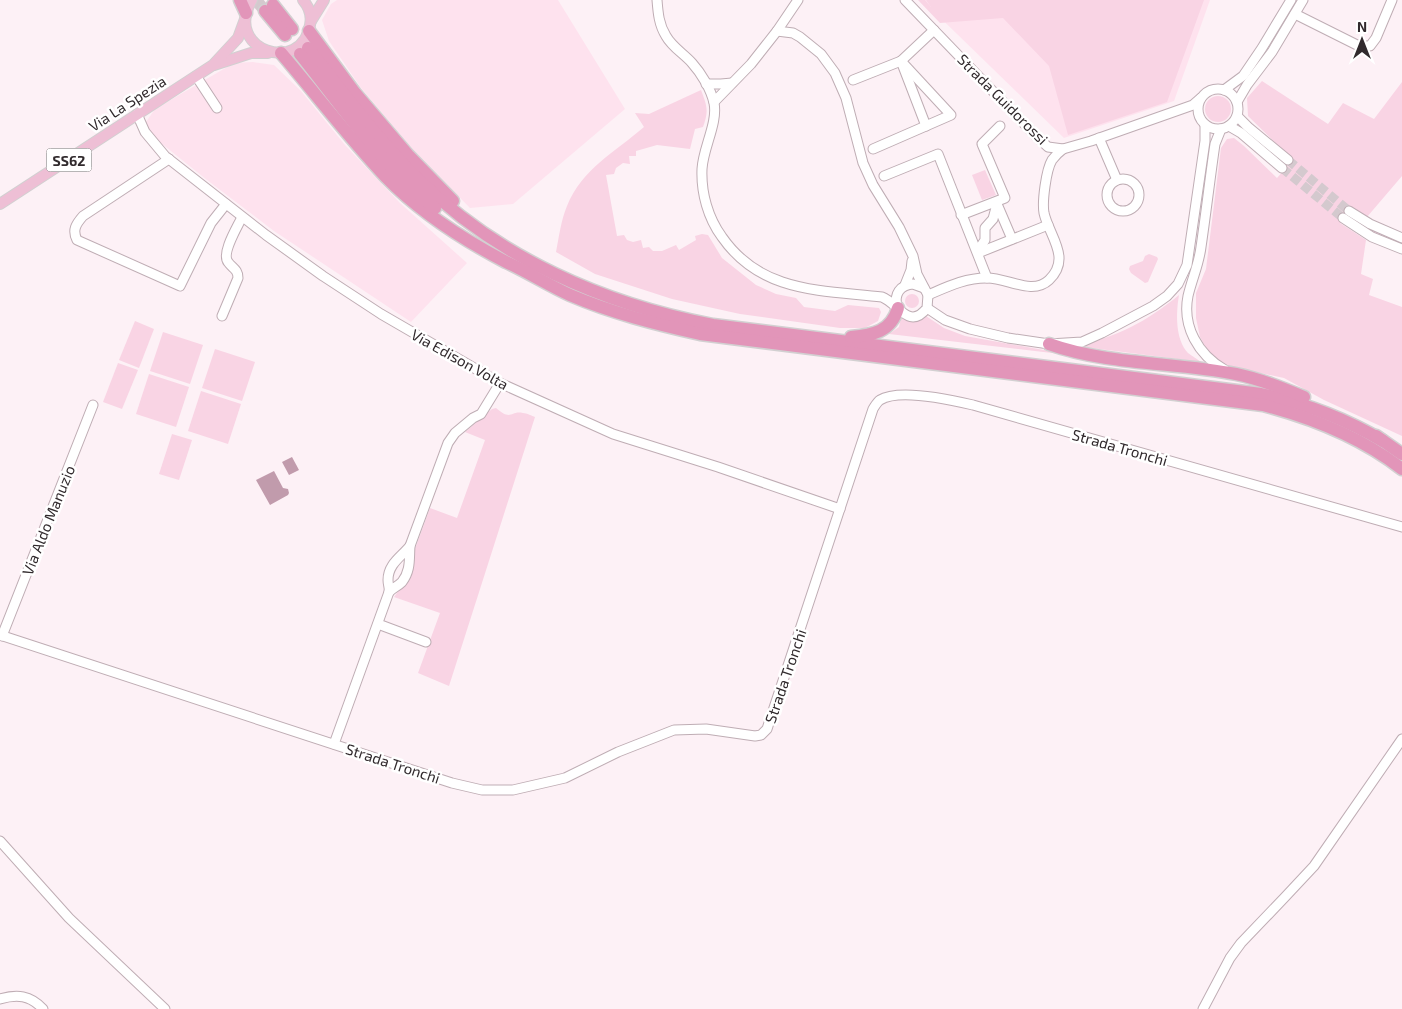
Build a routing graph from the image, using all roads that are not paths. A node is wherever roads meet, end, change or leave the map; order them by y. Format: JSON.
{"nodes":[{"id":1,"x":240,"y":0,"type":"edge"},
{"id":2,"x":252,"y":0,"type":"edge"},
{"id":3,"x":303,"y":0,"type":"edge"},
{"id":4,"x":324,"y":0,"type":"edge"},
{"id":5,"x":657,"y":0,"type":"edge"},
{"id":6,"x":798,"y":0,"type":"edge"},
{"id":7,"x":906,"y":0,"type":"edge"},
{"id":8,"x":1291,"y":0,"type":"edge"},
{"id":9,"x":1303,"y":0,"type":"edge"},
{"id":10,"x":1392,"y":0,"type":"edge"},
{"id":11,"x":269,"y":8,"type":"tunnel mouth"},
{"id":12,"x":1295,"y":14,"type":"junction"},
{"id":13,"x":246,"y":16,"type":"junction"},
{"id":14,"x":787,"y":17,"type":"junction"},
{"id":15,"x":310,"y":27,"type":"junction"},
{"id":16,"x":934,"y":30,"type":"junction"},
{"id":17,"x":777,"y":31,"type":"junction"},
{"id":18,"x":288,"y":32,"type":"dead end"},
{"id":19,"x":793,"y":32,"type":"junction"},
{"id":20,"x":276,"y":53,"type":"junction"},
{"id":21,"x":901,"y":61,"type":"junction"},
{"id":22,"x":213,"y":65,"type":"junction"},
{"id":23,"x":196,"y":76,"type":"junction"},
{"id":24,"x":853,"y":80,"type":"dead end"},
{"id":25,"x":732,"y":83,"type":"junction"},
{"id":26,"x":706,"y":84,"type":"junction"},
{"id":27,"x":1224,"y":90,"type":"junction"},
{"id":28,"x":1201,"y":98,"type":"junction"},
{"id":29,"x":714,"y":102,"type":"junction"},
{"id":30,"x":1238,"y":102,"type":"junction"},
{"id":31,"x":217,"y":108,"type":"dead end"},
{"id":32,"x":1175,"y":111,"type":"junction"},
{"id":33,"x":137,"y":114,"type":"junction"},
{"id":34,"x":1199,"y":115,"type":"junction"},
{"id":35,"x":1237,"y":116,"type":"junction"},
{"id":36,"x":1205,"y":125,"type":"junction"},
{"id":37,"x":926,"y":126,"type":"junction"},
{"id":38,"x":1000,"y":126,"type":"dead end"},
{"id":39,"x":1225,"y":128,"type":"junction"},
{"id":40,"x":1099,"y":138,"type":"junction"},
{"id":41,"x":873,"y":149,"type":"dead end"},
{"id":42,"x":1062,"y":149,"type":"junction"},
{"id":43,"x":169,"y":159,"type":"junction"},
{"id":44,"x":1288,"y":160,"type":"tunnel mouth"},
{"id":45,"x":1282,"y":168,"type":"tunnel mouth"},
{"id":46,"x":884,"y":176,"type":"dead end"},
{"id":47,"x":1118,"y":180,"type":"dead end"},
{"id":48,"x":997,"y":202,"type":"junction"},
{"id":49,"x":0,"y":204,"type":"edge"},
{"id":50,"x":226,"y":204,"type":"junction"},
{"id":51,"x":1350,"y":211,"type":"tunnel mouth"},
{"id":52,"x":961,"y":215,"type":"junction"},
{"id":53,"x":242,"y":217,"type":"junction"},
{"id":54,"x":1343,"y":218,"type":"tunnel mouth"},
{"id":55,"x":1048,"y":224,"type":"junction"},
{"id":56,"x":486,"y":235,"type":"junction"},
{"id":57,"x":1402,"y":238,"type":"edge"},
{"id":58,"x":1012,"y":239,"type":"junction"},
{"id":59,"x":1402,"y":248,"type":"edge"},
{"id":60,"x":978,"y":253,"type":"junction"},
{"id":61,"x":913,"y":256,"type":"junction"},
{"id":62,"x":507,"y":262,"type":"junction"},
{"id":63,"x":987,"y":278,"type":"junction"},
{"id":64,"x":905,"y":285,"type":"junction"},
{"id":65,"x":898,"y":292,"type":"junction"},
{"id":66,"x":926,"y":292,"type":"junction"},
{"id":67,"x":882,"y":297,"type":"junction"},
{"id":68,"x":897,"y":307,"type":"junction"},
{"id":69,"x":927,"y":308,"type":"junction"},
{"id":70,"x":222,"y":316,"type":"dead end"},
{"id":71,"x":763,"y":331,"type":"junction"},
{"id":72,"x":1049,"y":344,"type":"junction"},
{"id":73,"x":1234,"y":374,"type":"junction"},
{"id":74,"x":500,"y":383,"type":"junction"},
{"id":75,"x":93,"y":405,"type":"dead end"},
{"id":76,"x":1383,"y":441,"type":"junction"},
{"id":77,"x":1402,"y":454,"type":"edge"},
{"id":78,"x":1402,"y":469,"type":"edge"},
{"id":79,"x":840,"y":509,"type":"junction"},
{"id":80,"x":1402,"y":527,"type":"edge"},
{"id":81,"x":410,"y":546,"type":"junction"},
{"id":82,"x":389,"y":592,"type":"junction"},
{"id":83,"x":378,"y":624,"type":"junction"},
{"id":84,"x":1,"y":636,"type":"edge"},
{"id":85,"x":426,"y":642,"type":"dead end"},
{"id":86,"x":1402,"y":740,"type":"edge"},
{"id":87,"x":334,"y":744,"type":"junction"},
{"id":88,"x":0,"y":841,"type":"edge"},
{"id":89,"x":0,"y":999,"type":"edge"},
{"id":90,"x":42,"y":1009,"type":"edge"},
{"id":91,"x":165,"y":1009,"type":"edge"},
{"id":92,"x":1203,"y":1009,"type":"edge"}],
"edges":[{"from":1,"to":13,"type":"highway"},
{"from":2,"to":13,"type":"main road","name":"Via La Spezia"},
{"from":3,"to":15,"type":"main road"},
{"from":4,"to":15,"type":"main road","name":"Via La Spezia"},
{"from":5,"to":26,"type":"street"},
{"from":6,"to":14,"type":"street"},
{"from":7,"to":16,"type":"street","name":"Strada Guidorossi"},
{"from":8,"to":27,"type":"street"},
{"from":9,"to":12,"type":"street"},
{"from":10,"to":12,"type":"street"},
{"from":11,"to":18,"type":"highway"},
{"from":12,"to":30,"type":"street"},
{"from":13,"to":20,"type":"main road"},
{"from":13,"to":22,"type":"main road","name":"Via La Spezia"},
{"from":14,"to":17,"type":"street"},
{"from":14,"to":19,"type":"street"},
{"from":15,"to":20,"type":"main road","name":"Via La Spezia"},
{"from":15,"to":56,"type":"highway"},
{"from":16,"to":21,"type":"street"},
{"from":16,"to":42,"type":"street","name":"Strada Guidorossi"},
{"from":17,"to":19,"type":"street"},
{"from":17,"to":25,"type":"street"},
{"from":19,"to":61,"type":"street"},
{"from":20,"to":22,"type":"main road","name":"Via La Spezia"},
{"from":20,"to":62,"type":"highway"},
{"from":21,"to":24,"type":"street"},
{"from":21,"to":37,"type":"street"},
{"from":21,"to":37,"type":"street"},
{"from":22,"to":23,"type":"main road","name":"Via La Spezia","number":"SS62"},
{"from":23,"to":31,"type":"street"},
{"from":23,"to":33,"type":"main road","name":"Via La Spezia","number":"SS62"},
{"from":25,"to":26,"type":"street"},
{"from":25,"to":29,"type":"street"},
{"from":26,"to":29,"type":"street"},
{"from":27,"to":28,"type":"street"},
{"from":27,"to":30,"type":"street"},
{"from":28,"to":32,"type":"street","name":"Strada Guidorossi"},
{"from":28,"to":34,"type":"street"},
{"from":29,"to":67,"type":"street"},
{"from":30,"to":35,"type":"street"},
{"from":32,"to":34,"type":"street","name":"Strada Guidorossi"},
{"from":32,"to":40,"type":"street","name":"Strada Guidorossi"},
{"from":33,"to":43,"type":"street","name":"Via Edison Volta"},
{"from":33,"to":49,"type":"main road","name":"Via La Spezia","number":"SS62"},
{"from":34,"to":36,"type":"street"},
{"from":35,"to":39,"type":"street"},
{"from":35,"to":44,"type":"street"},
{"from":36,"to":39,"type":"street"},
{"from":36,"to":72,"type":"street"},
{"from":37,"to":41,"type":"street"},
{"from":38,"to":48,"type":"street"},
{"from":39,"to":45,"type":"street"},
{"from":39,"to":73,"type":"street"},
{"from":40,"to":42,"type":"street","name":"Strada Guidorossi"},
{"from":40,"to":47,"type":"street"},
{"from":42,"to":55,"type":"street"},
{"from":43,"to":50,"type":"street","name":"Via Edison Volta"},
{"from":43,"to":50,"type":"street"},
{"from":46,"to":52,"type":"street"},
{"from":48,"to":52,"type":"street"},
{"from":48,"to":58,"type":"street"},
{"from":48,"to":60,"type":"street"},
{"from":50,"to":53,"type":"street","name":"Via Edison Volta"},
{"from":51,"to":57,"type":"street"},
{"from":52,"to":60,"type":"street"},
{"from":53,"to":70,"type":"street"},
{"from":53,"to":74,"type":"street","name":"Via Edison Volta"},
{"from":54,"to":59,"type":"street"},
{"from":55,"to":58,"type":"street"},
{"from":55,"to":63,"type":"street"},
{"from":56,"to":62,"type":"highway"},
{"from":56,"to":71,"type":"highway"},
{"from":58,"to":60,"type":"street"},
{"from":60,"to":63,"type":"street"},
{"from":61,"to":64,"type":"street"},
{"from":61,"to":66,"type":"street"},
{"from":62,"to":78,"type":"highway"},
{"from":63,"to":66,"type":"street"},
{"from":64,"to":65,"type":"street"},
{"from":64,"to":66,"type":"street"},
{"from":65,"to":67,"type":"street"},
{"from":65,"to":68,"type":"street"},
{"from":66,"to":69,"type":"street"},
{"from":67,"to":68,"type":"street"},
{"from":68,"to":69,"type":"street"},
{"from":68,"to":71,"type":"highway"},
{"from":69,"to":72,"type":"street"},
{"from":71,"to":76,"type":"highway"},
{"from":72,"to":73,"type":"highway"},
{"from":73,"to":76,"type":"highway"},
{"from":74,"to":79,"type":"street","name":"Via Edison Volta"},
{"from":74,"to":81,"type":"street"},
{"from":75,"to":84,"type":"street","name":"Via Aldo Manuzio"},
{"from":76,"to":77,"type":"highway"},
{"from":79,"to":80,"type":"street","name":"Strada Tronchi"},
{"from":79,"to":87,"type":"street","name":"Strada Tronchi"},
{"from":81,"to":82,"type":"street"},
{"from":81,"to":82,"type":"street"},
{"from":82,"to":83,"type":"street"},
{"from":83,"to":85,"type":"street"},
{"from":83,"to":87,"type":"street"},
{"from":84,"to":87,"type":"street","name":"Strada Tronchi"},
{"from":86,"to":92,"type":"street"},
{"from":88,"to":91,"type":"street"},
{"from":89,"to":90,"type":"street"}]}
